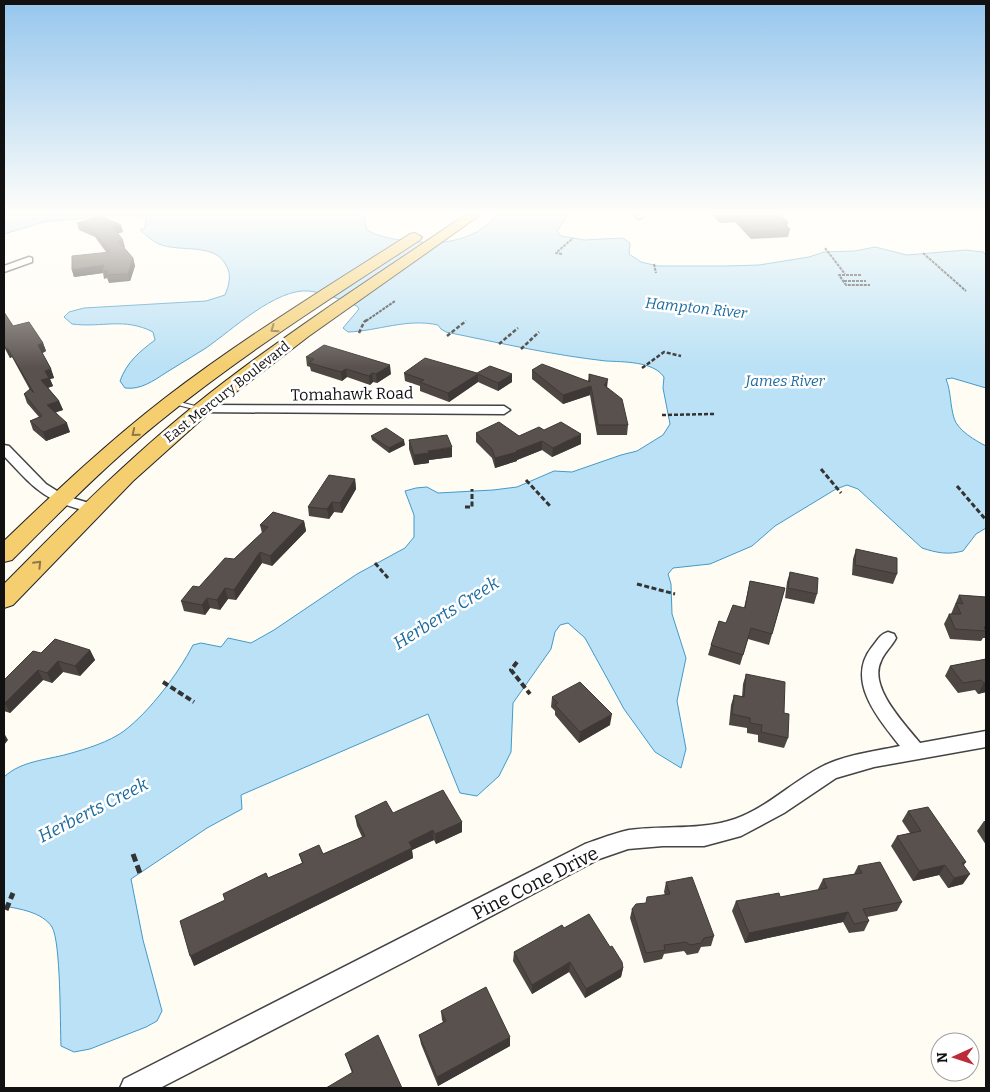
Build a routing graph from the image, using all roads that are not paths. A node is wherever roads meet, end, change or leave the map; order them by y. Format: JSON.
{"nodes":[{"id":1,"x":369,"y":266,"type":"edge"},
{"id":2,"x":400,"y":266,"type":"edge"},
{"id":3,"x":172,"y":402,"type":"junction"},
{"id":4,"x":201,"y":409,"type":"junction"},
{"id":5,"x":504,"y":410,"type":"dead end"},
{"id":6,"x":4,"y":449,"type":"edge"},
{"id":7,"x":60,"y":499,"type":"junction"},
{"id":8,"x":92,"y":508,"type":"junction"},
{"id":9,"x":4,"y":554,"type":"edge"},
{"id":10,"x":4,"y":599,"type":"edge"},
{"id":11,"x":888,"y":638,"type":"dead end"},
{"id":12,"x":986,"y":739,"type":"edge"},
{"id":13,"x":915,"y":751,"type":"junction"},
{"id":14,"x":133,"y":1088,"type":"edge"}],
"edges":[{"from":1,"to":3,"type":"main road","name":"East Mercury Boulevard","one_way":true},
{"from":2,"to":4,"type":"main road","name":"East Mercury Boulevard"},
{"from":3,"to":4,"type":"lane"},
{"from":3,"to":7,"type":"main road","name":"East Mercury Boulevard","one_way":true},
{"from":4,"to":5,"type":"street","name":"Tomahawk Road"},
{"from":4,"to":8,"type":"main road","name":"East Mercury Boulevard"},
{"from":6,"to":7,"type":"street"},
{"from":7,"to":8,"type":"street"},
{"from":7,"to":9,"type":"main road","name":"East Mercury Boulevard"},
{"from":10,"to":8,"type":"main road","name":"East Mercury Boulevard","one_way":true},
{"from":11,"to":13,"type":"street"},
{"from":12,"to":13,"type":"street","name":"Pine Cone Drive"},
{"from":13,"to":14,"type":"street","name":"Pine Cone Drive"}]}
